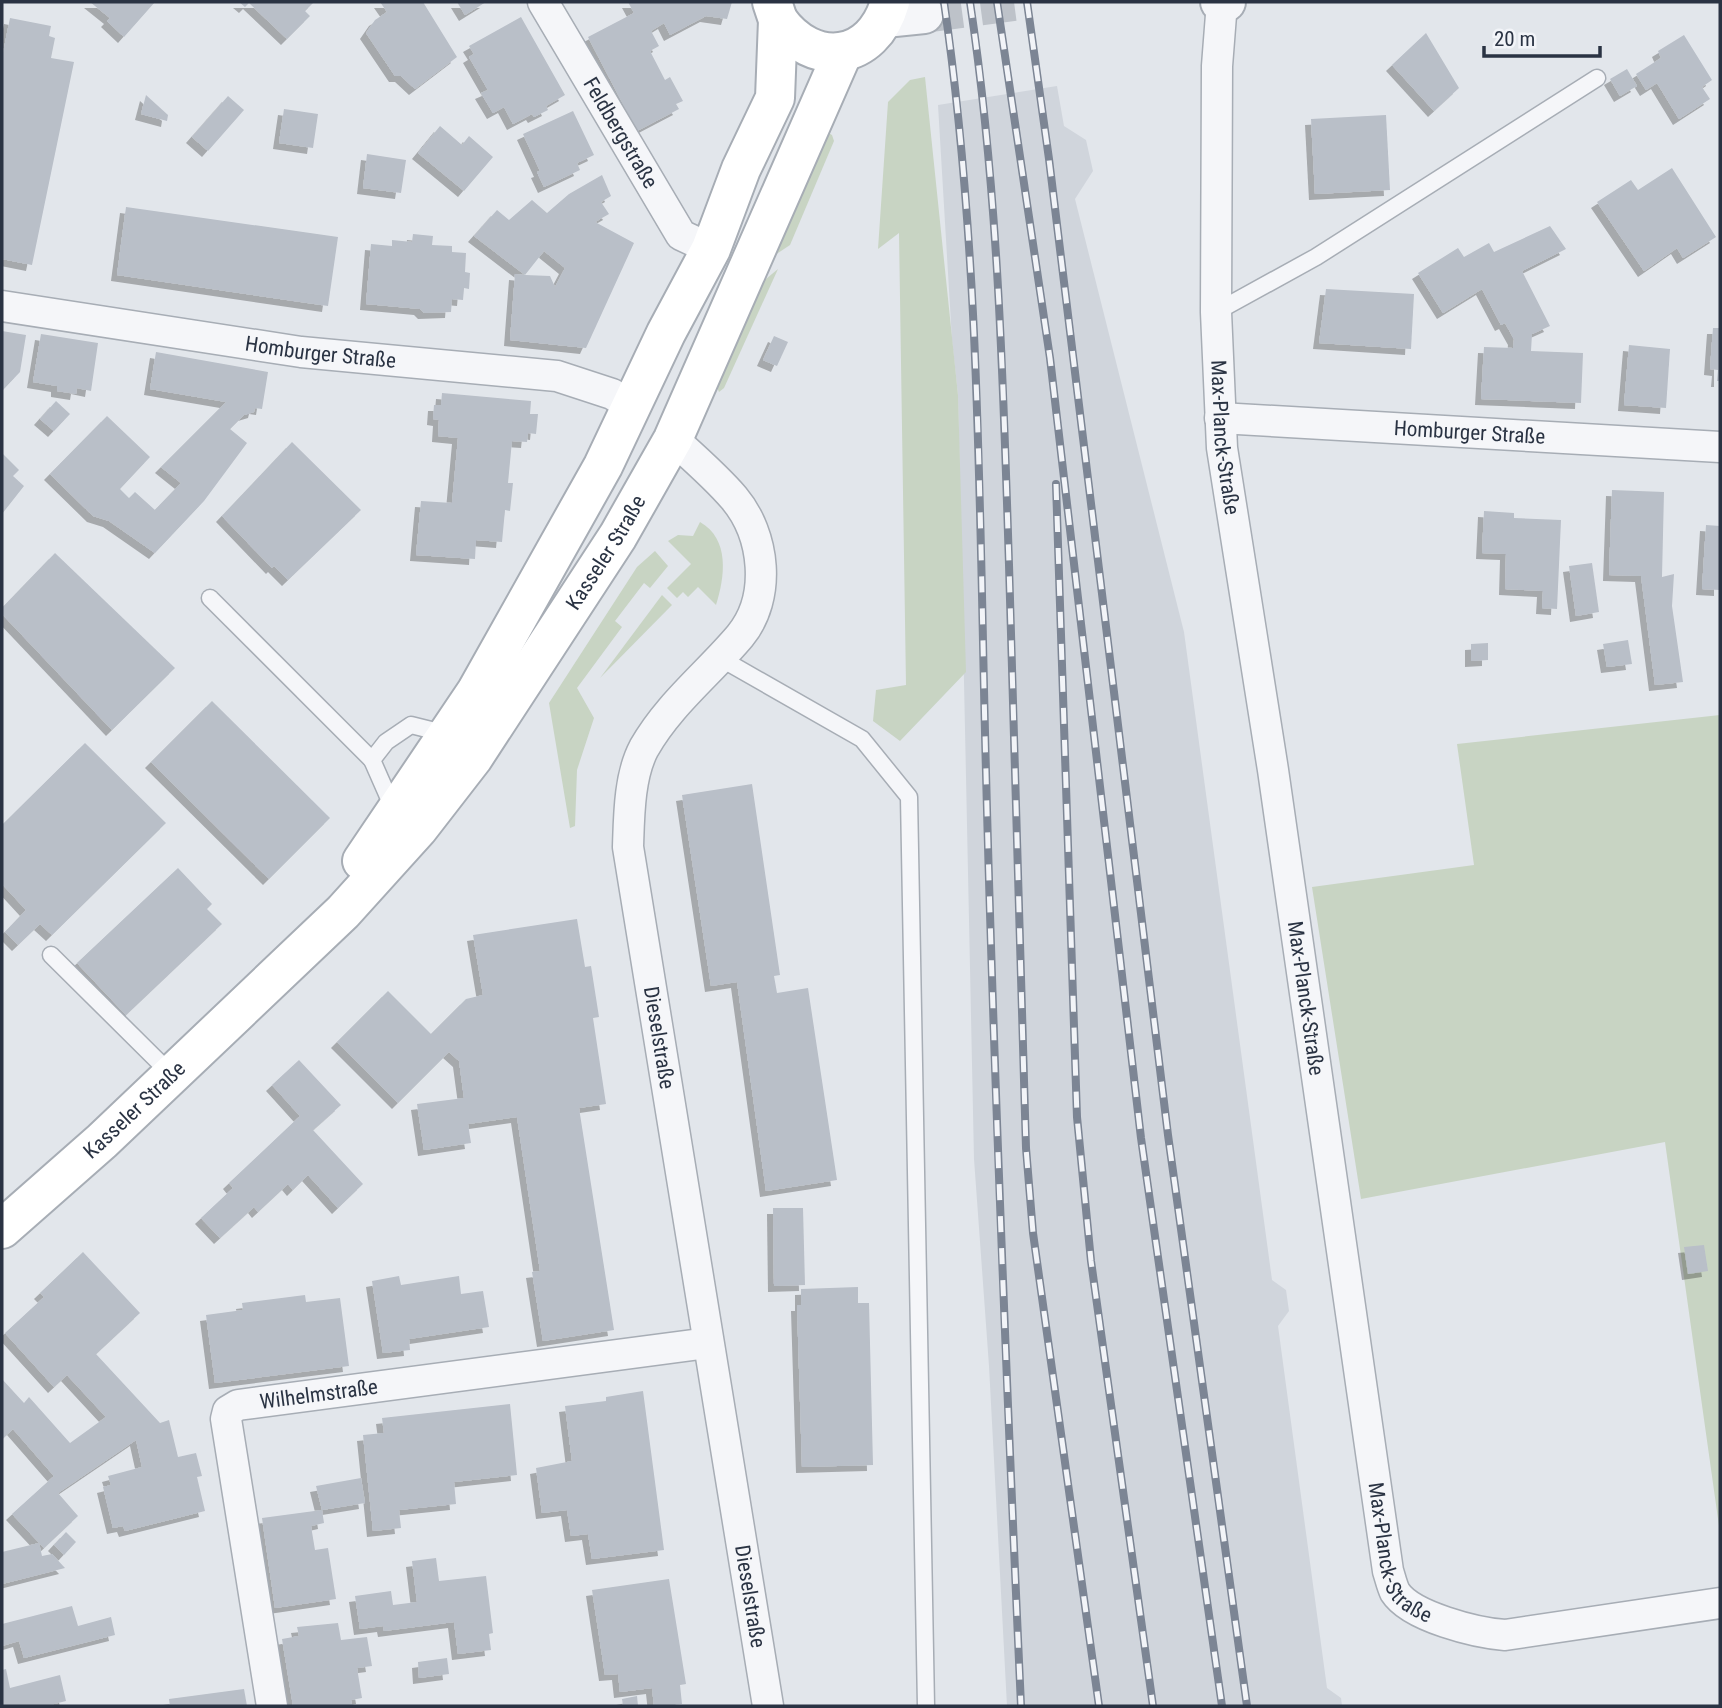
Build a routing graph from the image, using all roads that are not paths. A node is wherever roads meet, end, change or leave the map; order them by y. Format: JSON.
{"nodes":[{"id":1,"x":543,"y":2,"type":"edge"},
{"id":2,"x":1223,"y":2,"type":"edge"},
{"id":3,"x":775,"y":11,"type":"edge"},
{"id":4,"x":900,"y":11,"type":"tunnel mouth"},
{"id":5,"x":843,"y":52,"type":"junction"},
{"id":6,"x":1597,"y":78,"type":"dead end"},
{"id":7,"x":711,"y":249,"type":"junction"},
{"id":8,"x":2,"y":306,"type":"edge"},
{"id":9,"x":1216,"y":313,"type":"junction"},
{"id":10,"x":634,"y":407,"type":"junction"},
{"id":11,"x":1220,"y":418,"type":"junction"},
{"id":12,"x":673,"y":439,"type":"junction"},
{"id":13,"x":1720,"y":447,"type":"edge"},
{"id":14,"x":210,"y":598,"type":"dead end"},
{"id":15,"x":720,"y":658,"type":"junction"},
{"id":16,"x":449,"y":734,"type":"junction"},
{"id":17,"x":372,"y":760,"type":"junction"},
{"id":18,"x":396,"y":813,"type":"junction"},
{"id":19,"x":51,"y":955,"type":"dead end"},
{"id":20,"x":263,"y":986,"type":"junction"},
{"id":21,"x":171,"y":1074,"type":"junction"},
{"id":22,"x":2,"y":1229,"type":"edge"},
{"id":23,"x":708,"y":1343,"type":"junction"},
{"id":24,"x":1720,"y":1603,"type":"edge"},
{"id":25,"x":272,"y":1706,"type":"edge"},
{"id":26,"x":768,"y":1706,"type":"edge"},
{"id":27,"x":926,"y":1706,"type":"edge"}],
"edges":[{"from":1,"to":7,"type":"street","name":"Feldbergstraße"},
{"from":2,"to":9,"type":"street","name":"Max-Planck-Straße"},
{"from":3,"to":5,"type":"main road","name":"Kasseler Straße"},
{"from":3,"to":7,"type":"main road","name":"Kasseler Straße"},
{"from":4,"to":5,"type":"main road"},
{"from":5,"to":12,"type":"main road","name":"Kasseler Straße"},
{"from":6,"to":9,"type":"lane"},
{"from":7,"to":10,"type":"main road","name":"Kasseler Straße"},
{"from":8,"to":10,"type":"street","name":"Homburger Straße"},
{"from":9,"to":11,"type":"street","name":"Max-Planck-Straße"},
{"from":10,"to":12,"type":"main road"},
{"from":10,"to":16,"type":"main road","name":"Kasseler Straße"},
{"from":11,"to":13,"type":"street","name":"Homburger Straße"},
{"from":11,"to":24,"type":"street","name":"Max-Planck-Straße"},
{"from":12,"to":15,"type":"street","name":"Dieselstraße"},
{"from":12,"to":20,"type":"main road","name":"Kasseler Straße"},
{"from":14,"to":17,"type":"lane"},
{"from":15,"to":23,"type":"street","name":"Dieselstraße"},
{"from":15,"to":27,"type":"lane"},
{"from":16,"to":17,"type":"lane"},
{"from":16,"to":18,"type":"main road","name":"Kasseler Straße"},
{"from":17,"to":18,"type":"lane"},
{"from":18,"to":20,"type":"main road","name":"Kasseler Straße"},
{"from":19,"to":21,"type":"lane"},
{"from":20,"to":21,"type":"main road","name":"Kasseler Straße"},
{"from":21,"to":22,"type":"main road","name":"Kasseler Straße"},
{"from":23,"to":25,"type":"street","name":"Wilhelmstraße"},
{"from":23,"to":26,"type":"street","name":"Dieselstraße"}]}
